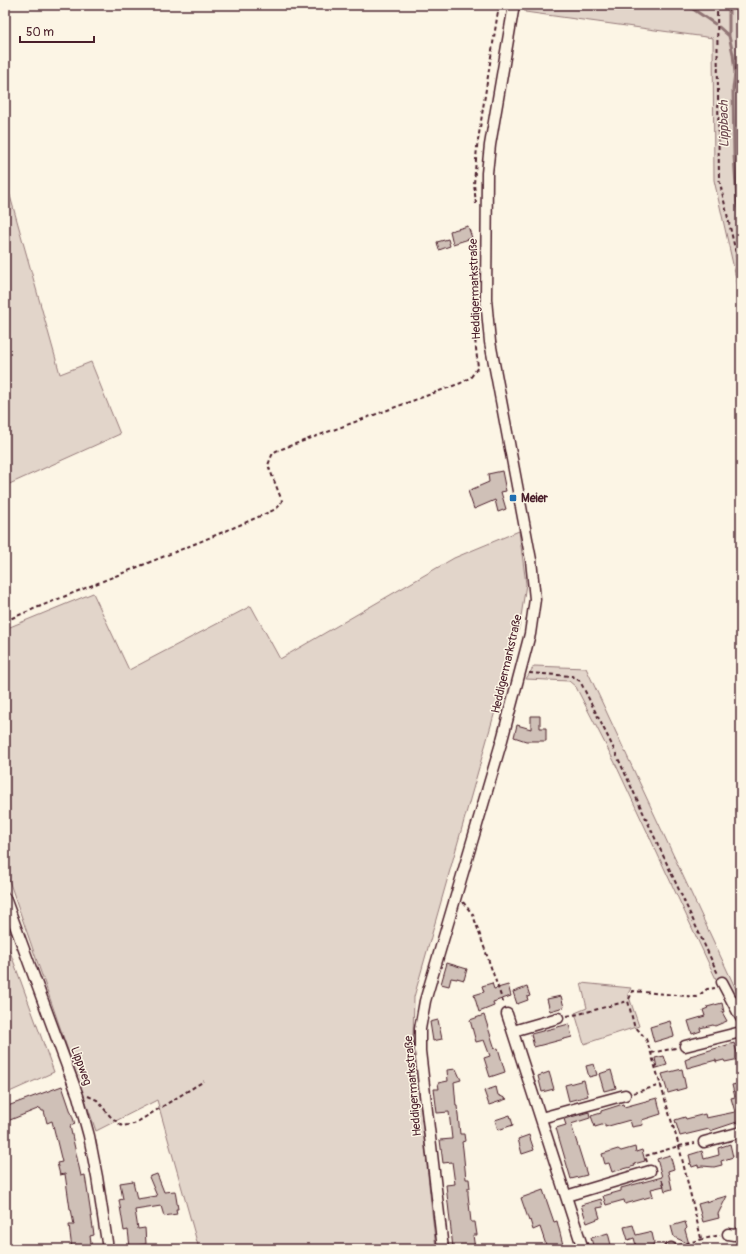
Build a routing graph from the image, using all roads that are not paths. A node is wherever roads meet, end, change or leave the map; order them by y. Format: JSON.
{"nodes":[{"id":1,"x":514,"y":5,"type":"edge"},
{"id":2,"x":5,"y":898,"type":"edge"},
{"id":3,"x":723,"y":984,"type":"road end"},
{"id":4,"x":507,"y":1014,"type":"road end"},
{"id":5,"x":558,"y":1018,"type":"dead end"},
{"id":6,"x":741,"y":1018,"type":"edge"},
{"id":7,"x":512,"y":1031,"type":"junction"},
{"id":8,"x":741,"y":1032,"type":"edge"},
{"id":9,"x":685,"y":1046,"type":"road end"},
{"id":10,"x":625,"y":1095,"type":"road end"},
{"id":11,"x":541,"y":1118,"type":"junction"},
{"id":12,"x":741,"y":1132,"type":"edge"},
{"id":13,"x":704,"y":1142,"type":"road end"},
{"id":14,"x":650,"y":1171,"type":"road end"},
{"id":15,"x":566,"y":1196,"type":"junction"},
{"id":16,"x":741,"y":1233,"type":"edge"},
{"id":17,"x":728,"y":1234,"type":"road end"},
{"id":18,"x":108,"y":1249,"type":"edge"},
{"id":19,"x":443,"y":1249,"type":"edge"},
{"id":20,"x":583,"y":1249,"type":"edge"}],
"edges":[{"from":1,"to":19,"type":"street","name":"Heddigermarkstraße"},
{"from":2,"to":18,"type":"street","name":"Lippweg"},
{"from":3,"to":6,"type":"street"},
{"from":4,"to":7,"type":"street"},
{"from":5,"to":7,"type":"street"},
{"from":7,"to":11,"type":"street"},
{"from":8,"to":9,"type":"street"},
{"from":10,"to":11,"type":"street"},
{"from":11,"to":15,"type":"street"},
{"from":12,"to":13,"type":"street"},
{"from":14,"to":15,"type":"street"},
{"from":15,"to":20,"type":"street"},
{"from":16,"to":17,"type":"street"}]}
